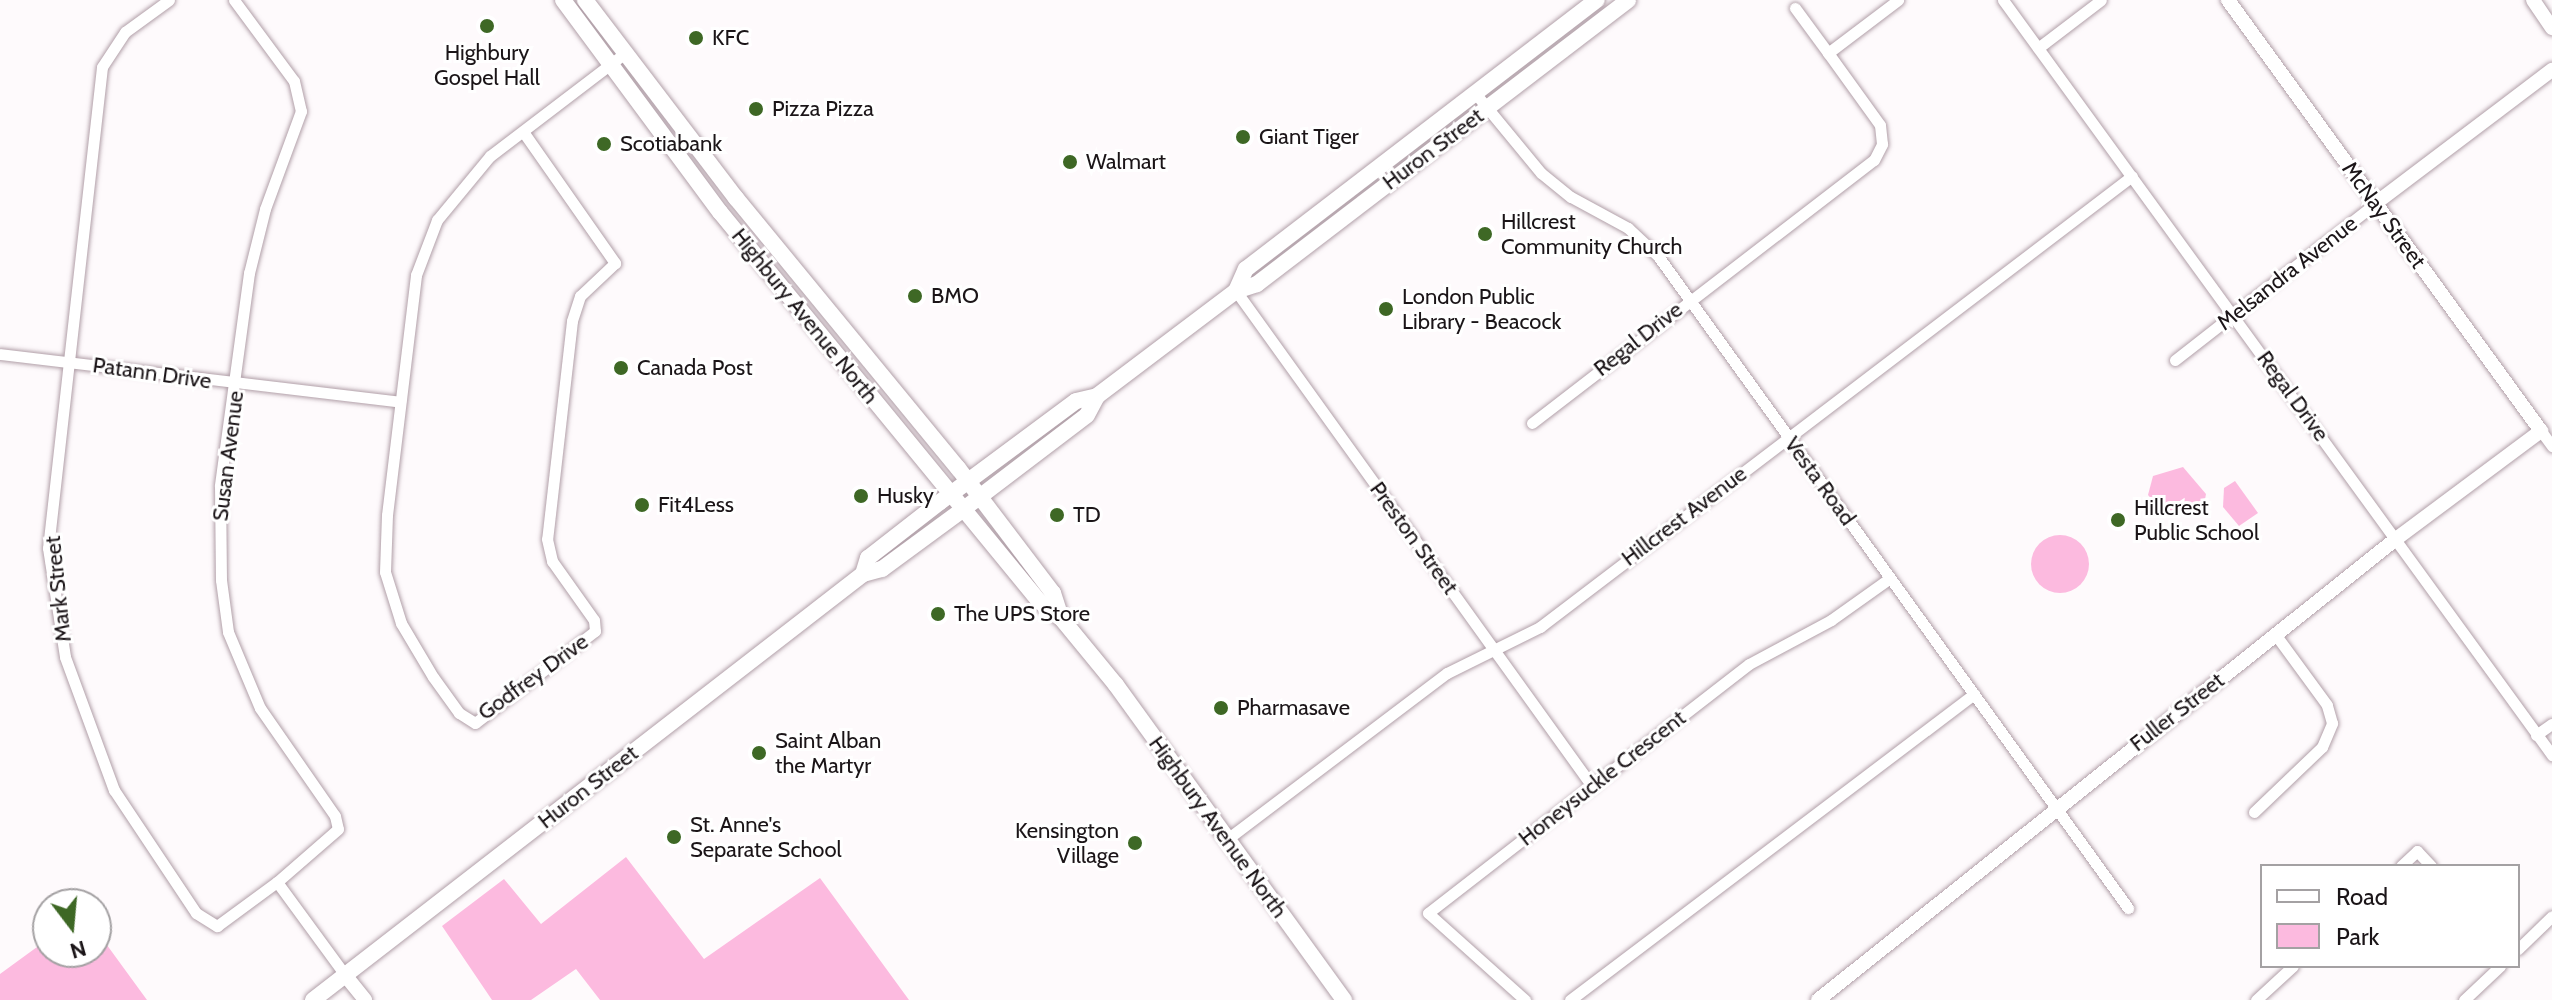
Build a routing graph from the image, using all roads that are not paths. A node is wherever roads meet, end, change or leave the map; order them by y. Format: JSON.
{"nodes":[{"id":1,"x":169,"y":0,"type":"edge"},
{"id":2,"x":234,"y":0,"type":"edge"},
{"id":3,"x":563,"y":0,"type":"edge"},
{"id":4,"x":585,"y":0,"type":"edge"},
{"id":5,"x":1597,"y":0,"type":"edge"},
{"id":6,"x":1628,"y":0,"type":"edge"},
{"id":7,"x":1898,"y":0,"type":"edge"},
{"id":8,"x":2003,"y":0,"type":"edge"},
{"id":9,"x":2101,"y":0,"type":"edge"},
{"id":10,"x":2228,"y":0,"type":"edge"},
{"id":11,"x":2533,"y":0,"type":"edge"},
{"id":12,"x":1795,"y":8,"type":"dead end"},
{"id":13,"x":2552,"y":28,"type":"edge"},
{"id":14,"x":2038,"y":48,"type":"junction"},
{"id":15,"x":1828,"y":53,"type":"junction"},
{"id":16,"x":618,"y":58,"type":"junction"},
{"id":17,"x":2552,"y":70,"type":"edge"},
{"id":18,"x":1475,"y":93,"type":"junction"},
{"id":19,"x":1487,"y":107,"type":"junction"},
{"id":20,"x":524,"y":133,"type":"junction"},
{"id":21,"x":2132,"y":176,"type":"junction"},
{"id":22,"x":2376,"y":203,"type":"junction"},
{"id":23,"x":1236,"y":291,"type":"junction"},
{"id":24,"x":1688,"y":300,"type":"junction"},
{"id":25,"x":2234,"y":315,"type":"junction"},
{"id":26,"x":0,"y":354,"type":"edge"},
{"id":27,"x":2175,"y":360,"type":"dead end"},
{"id":28,"x":69,"y":361,"type":"junction"},
{"id":29,"x":238,"y":385,"type":"junction"},
{"id":30,"x":1097,"y":396,"type":"junction"},
{"id":31,"x":400,"y":402,"type":"junction"},
{"id":32,"x":1532,"y":423,"type":"dead end"},
{"id":33,"x":2541,"y":431,"type":"junction"},
{"id":34,"x":1788,"y":437,"type":"junction"},
{"id":35,"x":2552,"y":446,"type":"edge"},
{"id":36,"x":968,"y":482,"type":"junction"},
{"id":37,"x":951,"y":494,"type":"junction"},
{"id":38,"x":972,"y":503,"type":"junction"},
{"id":39,"x":2396,"y":539,"type":"junction"},
{"id":40,"x":863,"y":574,"type":"junction"},
{"id":41,"x":1890,"y":578,"type":"junction"},
{"id":42,"x":2275,"y":634,"type":"junction"},
{"id":43,"x":1494,"y":649,"type":"junction"},
{"id":44,"x":1974,"y":694,"type":"junction"},
{"id":45,"x":2552,"y":724,"type":"edge"},
{"id":46,"x":2536,"y":735,"type":"junction"},
{"id":47,"x":2552,"y":755,"type":"edge"},
{"id":48,"x":1592,"y":786,"type":"junction"},
{"id":49,"x":2056,"y":808,"type":"junction"},
{"id":50,"x":2254,"y":812,"type":"dead end"},
{"id":51,"x":1226,"y":840,"type":"junction"},
{"id":52,"x":2403,"y":864,"type":"edge"},
{"id":53,"x":2429,"y":864,"type":"edge"},
{"id":54,"x":277,"y":882,"type":"junction"},
{"id":55,"x":2128,"y":908,"type":"dead end"},
{"id":56,"x":2552,"y":916,"type":"edge"},
{"id":57,"x":2520,"y":947,"type":"edge"},
{"id":58,"x":2291,"y":968,"type":"edge"},
{"id":59,"x":2498,"y":968,"type":"edge"},
{"id":60,"x":345,"y":975,"type":"junction"},
{"id":61,"x":313,"y":1000,"type":"edge"},
{"id":62,"x":365,"y":1000,"type":"edge"},
{"id":63,"x":1344,"y":1000,"type":"edge"},
{"id":64,"x":1525,"y":1000,"type":"edge"},
{"id":65,"x":1570,"y":1000,"type":"edge"},
{"id":66,"x":1818,"y":1000,"type":"edge"},
{"id":67,"x":2256,"y":1000,"type":"edge"},
{"id":68,"x":2464,"y":1000,"type":"edge"}],
"edges":[{"from":1,"to":28,"type":"street","name":"Mark Street"},
{"from":2,"to":29,"type":"street","name":"Susan Avenue"},
{"from":3,"to":16,"type":"main road","name":"Highbury Avenue North"},
{"from":4,"to":16,"type":"main road","name":"Highbury Avenue North"},
{"from":5,"to":18,"type":"main road","name":"Huron Street"},
{"from":6,"to":19,"type":"main road","name":"Huron Street"},
{"from":7,"to":15,"type":"street"},
{"from":8,"to":14,"type":"street","name":"Regal Drive"},
{"from":9,"to":14,"type":"street"},
{"from":10,"to":22,"type":"street","name":"McNay Street"},
{"from":11,"to":13,"type":"street"},
{"from":12,"to":15,"type":"street","name":"Regal Drive"},
{"from":14,"to":21,"type":"street","name":"Regal Drive"},
{"from":15,"to":24,"type":"street","name":"Regal Drive"},
{"from":16,"to":20,"type":"street","name":"Godfrey Drive"},
{"from":16,"to":36,"type":"main road","name":"Highbury Avenue North"},
{"from":16,"to":37,"type":"main road","name":"Highbury Avenue North"},
{"from":17,"to":22,"type":"street","name":"Melsandra Avenue"},
{"from":18,"to":19,"type":"street","name":"Vesta Road"},
{"from":18,"to":23,"type":"main road","name":"Huron Street"},
{"from":19,"to":23,"type":"main road","name":"Huron Street"},
{"from":19,"to":24,"type":"street","name":"Vesta Road"},
{"from":20,"to":31,"type":"street","name":"Godfrey Drive"},
{"from":20,"to":31,"type":"street","name":"Godfrey Drive"},
{"from":21,"to":25,"type":"street","name":"Regal Drive"},
{"from":21,"to":34,"type":"street","name":"Hillcrest Avenue"},
{"from":22,"to":25,"type":"street","name":"Melsandra Avenue"},
{"from":22,"to":33,"type":"street","name":"McNay Street"},
{"from":23,"to":30,"type":"main road","name":"Huron Street"},
{"from":23,"to":43,"type":"street","name":"Preston Street"},
{"from":24,"to":32,"type":"street","name":"Regal Drive"},
{"from":24,"to":34,"type":"street","name":"Vesta Road"},
{"from":25,"to":27,"type":"street","name":"Melsandra Avenue"},
{"from":25,"to":39,"type":"street","name":"Regal Drive"},
{"from":26,"to":28,"type":"street","name":"Patann Drive"},
{"from":28,"to":29,"type":"street","name":"Patann Drive"},
{"from":28,"to":54,"type":"street","name":"Mark Street"},
{"from":29,"to":31,"type":"street","name":"Patann Drive"},
{"from":29,"to":54,"type":"street","name":"Susan Avenue"},
{"from":30,"to":36,"type":"main road","name":"Huron Street"},
{"from":30,"to":38,"type":"main road","name":"Huron Street"},
{"from":33,"to":35,"type":"street"},
{"from":33,"to":39,"type":"street","name":"Fuller Street"},
{"from":34,"to":41,"type":"street","name":"Vesta Road"},
{"from":34,"to":43,"type":"street","name":"Hillcrest Avenue"},
{"from":36,"to":37,"type":"main road","name":"Huron Street"},
{"from":36,"to":38,"type":"main road","name":"Highbury Avenue North"},
{"from":37,"to":38,"type":"main road","name":"Highbury Avenue North"},
{"from":37,"to":40,"type":"main road","name":"Huron Street"},
{"from":38,"to":40,"type":"main road","name":"Huron Street"},
{"from":38,"to":51,"type":"main road","name":"Highbury Avenue North"},
{"from":39,"to":42,"type":"street","name":"Fuller Street"},
{"from":39,"to":46,"type":"street","name":"Regal Drive"},
{"from":40,"to":60,"type":"main road","name":"Huron Street"},
{"from":41,"to":44,"type":"street","name":"Vesta Road"},
{"from":41,"to":48,"type":"street","name":"Honeysuckle Crescent"},
{"from":42,"to":49,"type":"street","name":"Fuller Street"},
{"from":42,"to":50,"type":"street"},
{"from":43,"to":48,"type":"street","name":"Preston Street"},
{"from":43,"to":51,"type":"street","name":"Hillcrest Avenue"},
{"from":44,"to":49,"type":"street","name":"Vesta Road"},
{"from":44,"to":65,"type":"street"},
{"from":45,"to":46,"type":"street"},
{"from":46,"to":47,"type":"street","name":"Regal Drive"},
{"from":48,"to":64,"type":"street","name":"Honeysuckle Crescent"},
{"from":49,"to":55,"type":"street","name":"Vesta Road"},
{"from":49,"to":66,"type":"street","name":"Fuller Street"},
{"from":51,"to":63,"type":"main road","name":"Highbury Avenue North"},
{"from":52,"to":53,"type":"street"},
{"from":54,"to":60,"type":"street"},
{"from":56,"to":57,"type":"street"},
{"from":58,"to":67,"type":"street"},
{"from":59,"to":68,"type":"street"},
{"from":60,"to":61,"type":"main road","name":"Huron Street"},
{"from":60,"to":62,"type":"street"}]}
